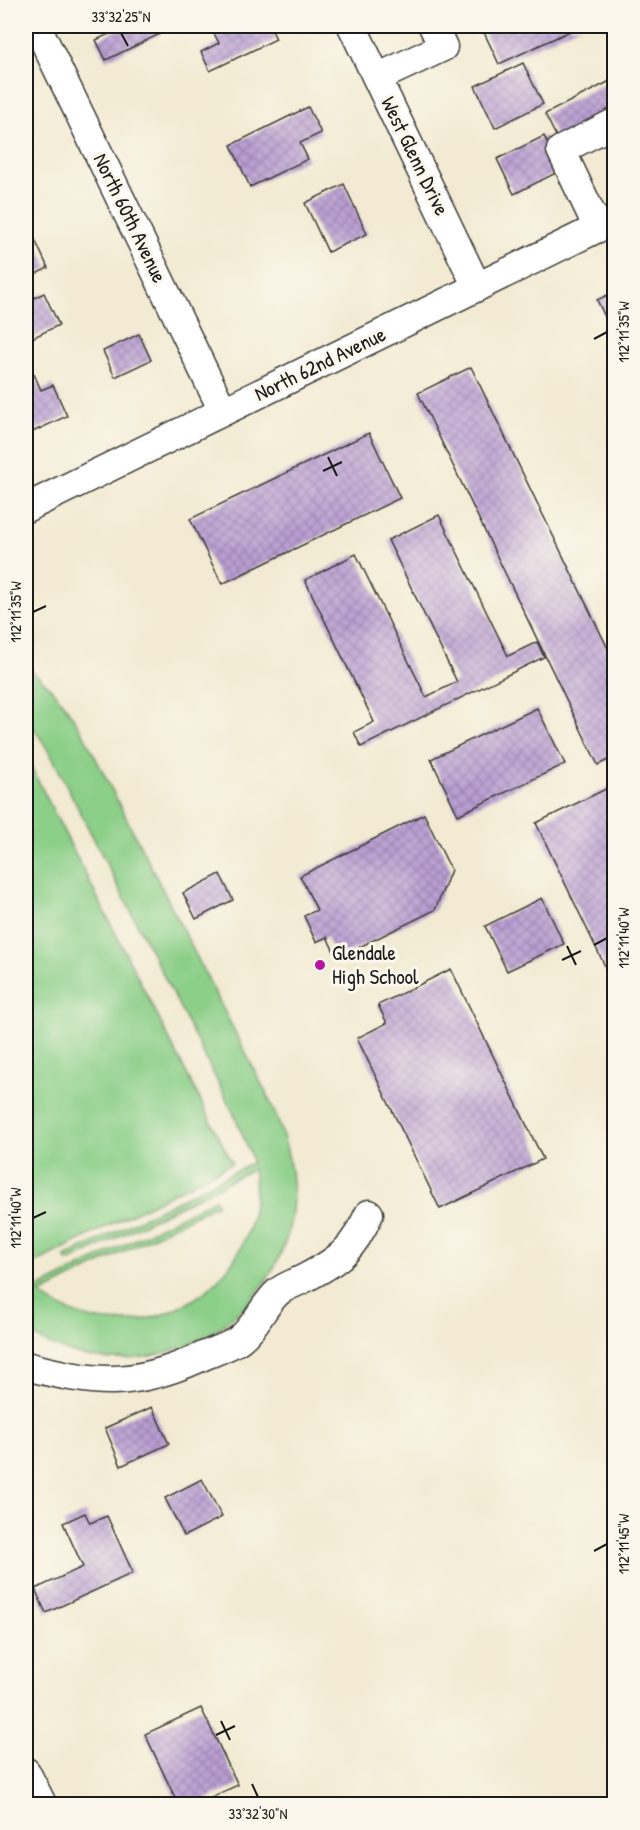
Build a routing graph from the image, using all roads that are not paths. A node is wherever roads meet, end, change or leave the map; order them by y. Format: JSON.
{"nodes":[{"id":1,"x":37,"y":26,"type":"edge"},
{"id":2,"x":352,"y":26,"type":"edge"},
{"id":3,"x":433,"y":26,"type":"edge"},
{"id":4,"x":377,"y":78,"type":"junction"},
{"id":5,"x":615,"y":123,"type":"edge"},
{"id":6,"x":607,"y":224,"type":"edge"},
{"id":7,"x":477,"y":287,"type":"junction"},
{"id":8,"x":223,"y":411,"type":"junction"},
{"id":9,"x":26,"y":508,"type":"edge"},
{"id":10,"x":369,"y":1214,"type":"dead end"},
{"id":11,"x":26,"y":1366,"type":"edge"},
{"id":12,"x":26,"y":1772,"type":"edge"},
{"id":13,"x":42,"y":1804,"type":"edge"}],
"edges":[{"from":1,"to":8,"type":"street","name":"North 60th Avenue"},
{"from":2,"to":4,"type":"street","name":"West Glenn Drive"},
{"from":3,"to":4,"type":"street"},
{"from":4,"to":7,"type":"street","name":"West Glenn Drive"},
{"from":5,"to":6,"type":"street"},
{"from":6,"to":7,"type":"street","name":"North 62nd Avenue"},
{"from":7,"to":8,"type":"street","name":"North 62nd Avenue"},
{"from":8,"to":9,"type":"street","name":"North 62nd Avenue"},
{"from":10,"to":11,"type":"street"},
{"from":12,"to":13,"type":"street"}]}
